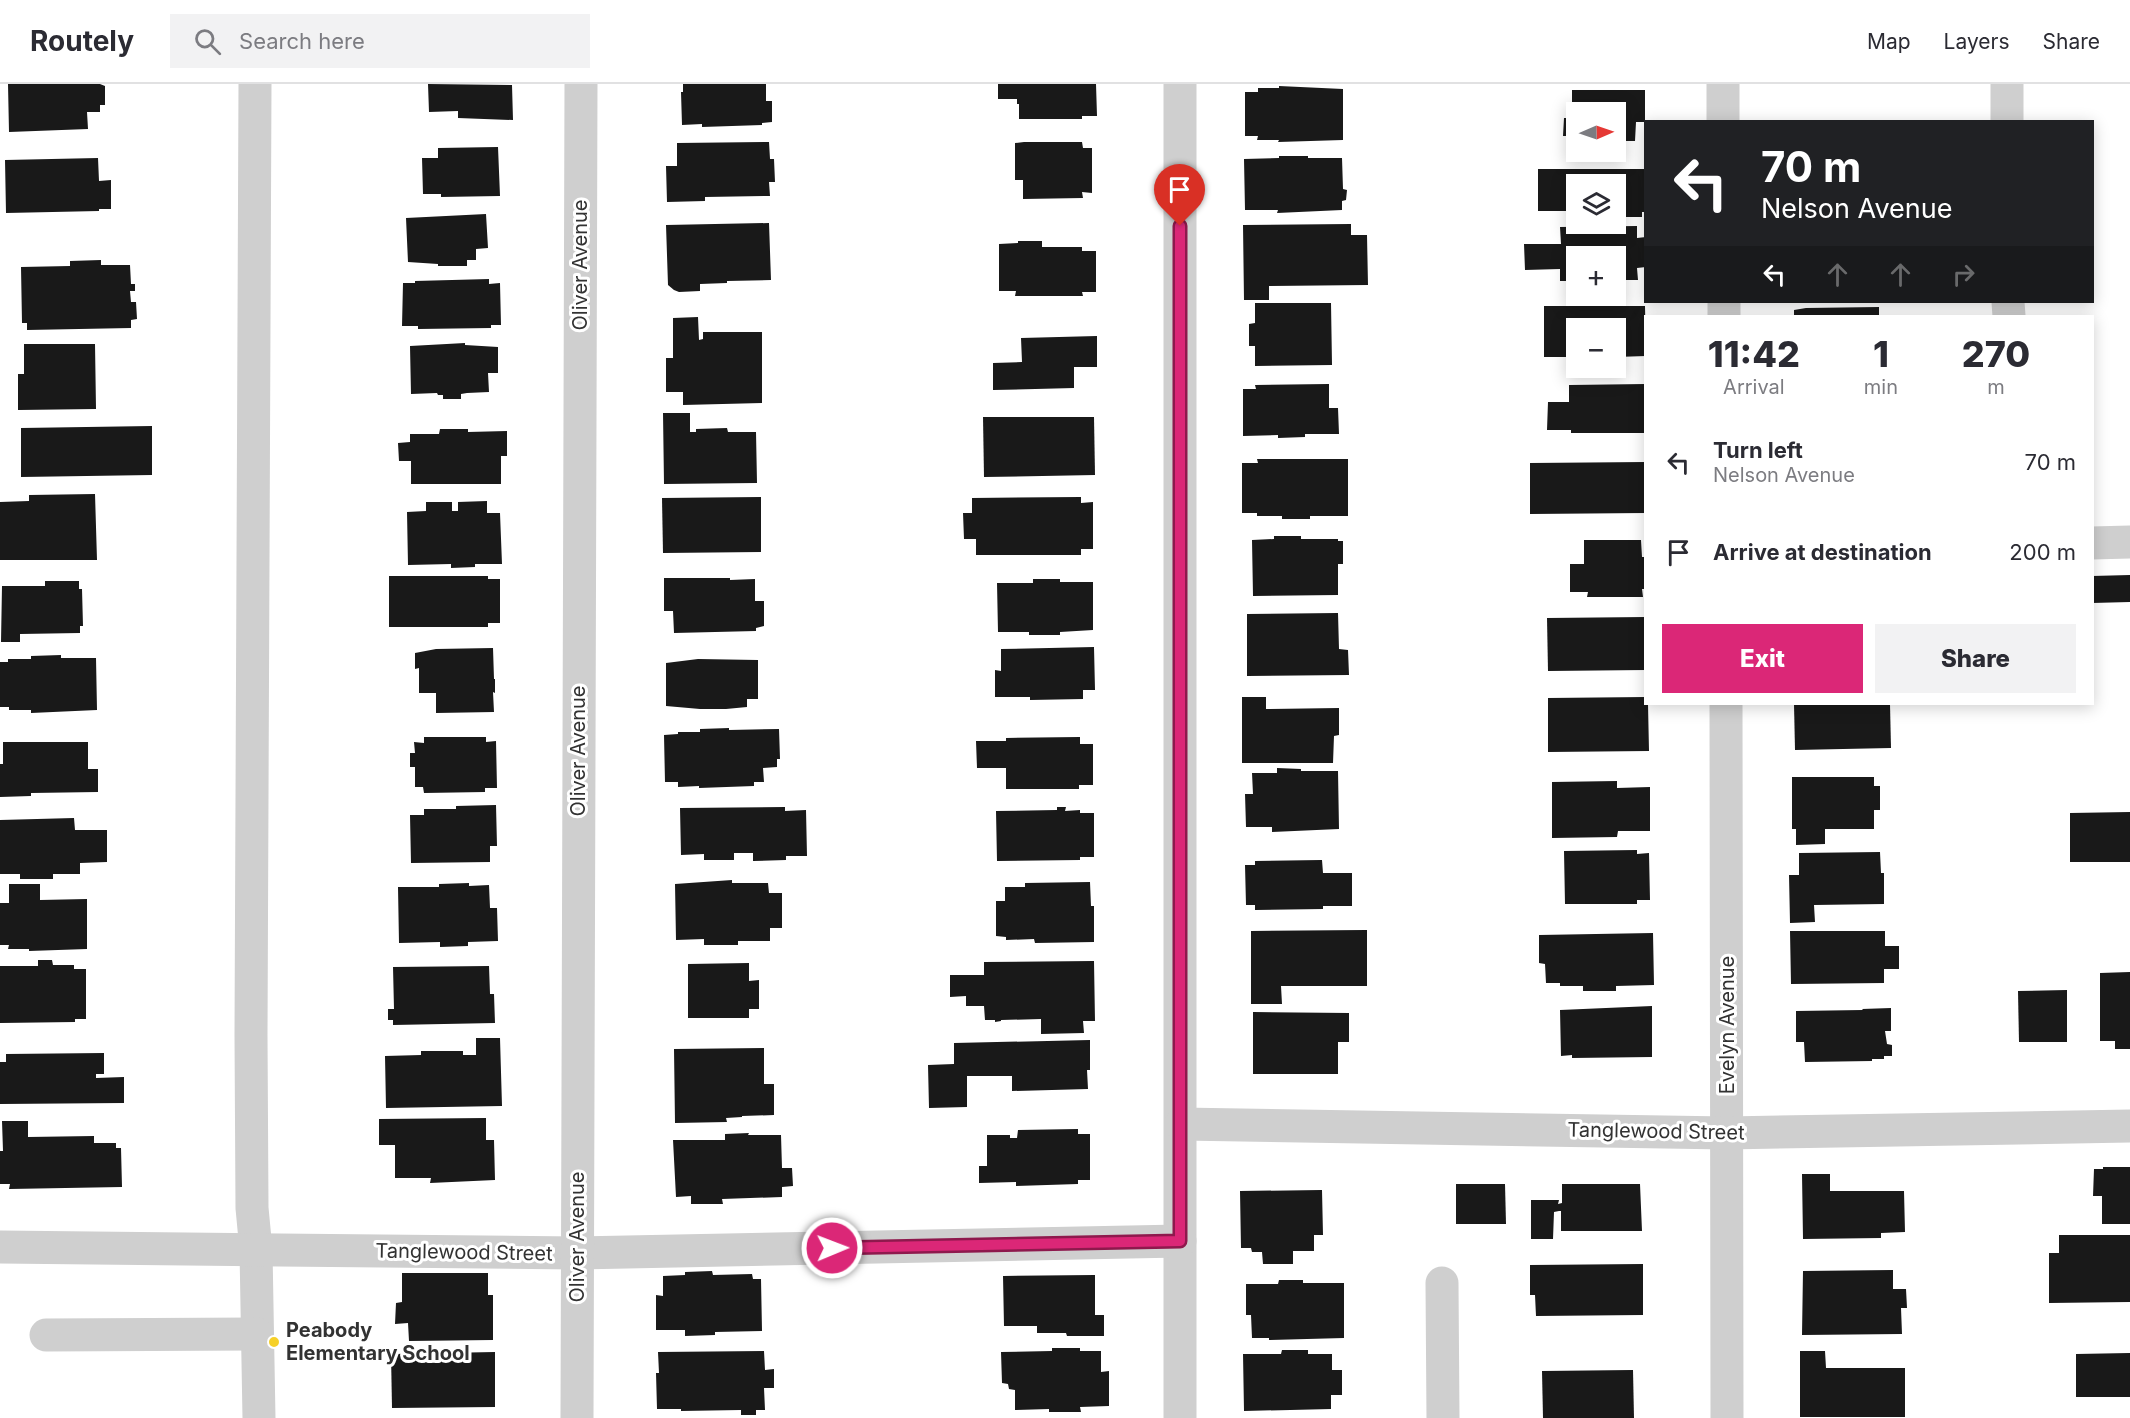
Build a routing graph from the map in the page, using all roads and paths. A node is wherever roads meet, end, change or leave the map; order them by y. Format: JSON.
{"nodes":[{"id":1,"x":255,"y":84,"type":"edge"},
{"id":2,"x":581,"y":84,"type":"edge"},
{"id":3,"x":1180,"y":84,"type":"edge"},
{"id":4,"x":1723,"y":84,"type":"edge"},
{"id":5,"x":2007,"y":84,"type":"edge"},
{"id":6,"x":1724,"y":120,"type":"edge"},
{"id":7,"x":2007,"y":120,"type":"edge"},
{"id":8,"x":2130,"y":542,"type":"edge"},
{"id":9,"x":2094,"y":543,"type":"edge"},
{"id":10,"x":1726,"y":705,"type":"edge"},
{"id":11,"x":1181,"y":1124,"type":"junction"},
{"id":12,"x":2130,"y":1126,"type":"edge"},
{"id":13,"x":1727,"y":1133,"type":"junction"},
{"id":14,"x":1180,"y":1241,"type":"junction"},
{"id":15,"x":0,"y":1247,"type":"edge"},
{"id":16,"x":256,"y":1250,"type":"junction"},
{"id":17,"x":577,"y":1253,"type":"junction"},
{"id":18,"x":1442,"y":1283,"type":"dead end"},
{"id":19,"x":257,"y":1334,"type":"junction"},
{"id":20,"x":46,"y":1335,"type":"dead end"},
{"id":21,"x":259,"y":1418,"type":"edge"},
{"id":22,"x":577,"y":1418,"type":"edge"},
{"id":23,"x":1180,"y":1418,"type":"edge"},
{"id":24,"x":1443,"y":1418,"type":"edge"},
{"id":25,"x":1727,"y":1418,"type":"edge"}],
"edges":[{"from":1,"to":16,"type":"street"},
{"from":2,"to":17,"type":"street","name":"Oliver Avenue"},
{"from":3,"to":11,"type":"street"},
{"from":4,"to":6,"type":"street"},
{"from":5,"to":7,"type":"street"},
{"from":8,"to":9,"type":"street"},
{"from":10,"to":13,"type":"street","name":"Evelyn Avenue"},
{"from":11,"to":13,"type":"street","name":"Tanglewood Street"},
{"from":11,"to":14,"type":"street"},
{"from":12,"to":13,"type":"street","name":"Tanglewood Street"},
{"from":13,"to":25,"type":"street","name":"Evelyn Avenue"},
{"from":14,"to":17,"type":"street","name":"Tanglewood Street"},
{"from":14,"to":23,"type":"street"},
{"from":15,"to":16,"type":"street","name":"Tanglewood Street"},
{"from":16,"to":17,"type":"street","name":"Tanglewood Street"},
{"from":16,"to":19,"type":"street"},
{"from":17,"to":22,"type":"street","name":"Oliver Avenue"},
{"from":18,"to":24,"type":"street"},
{"from":19,"to":20,"type":"street"},
{"from":19,"to":21,"type":"street"}]}
